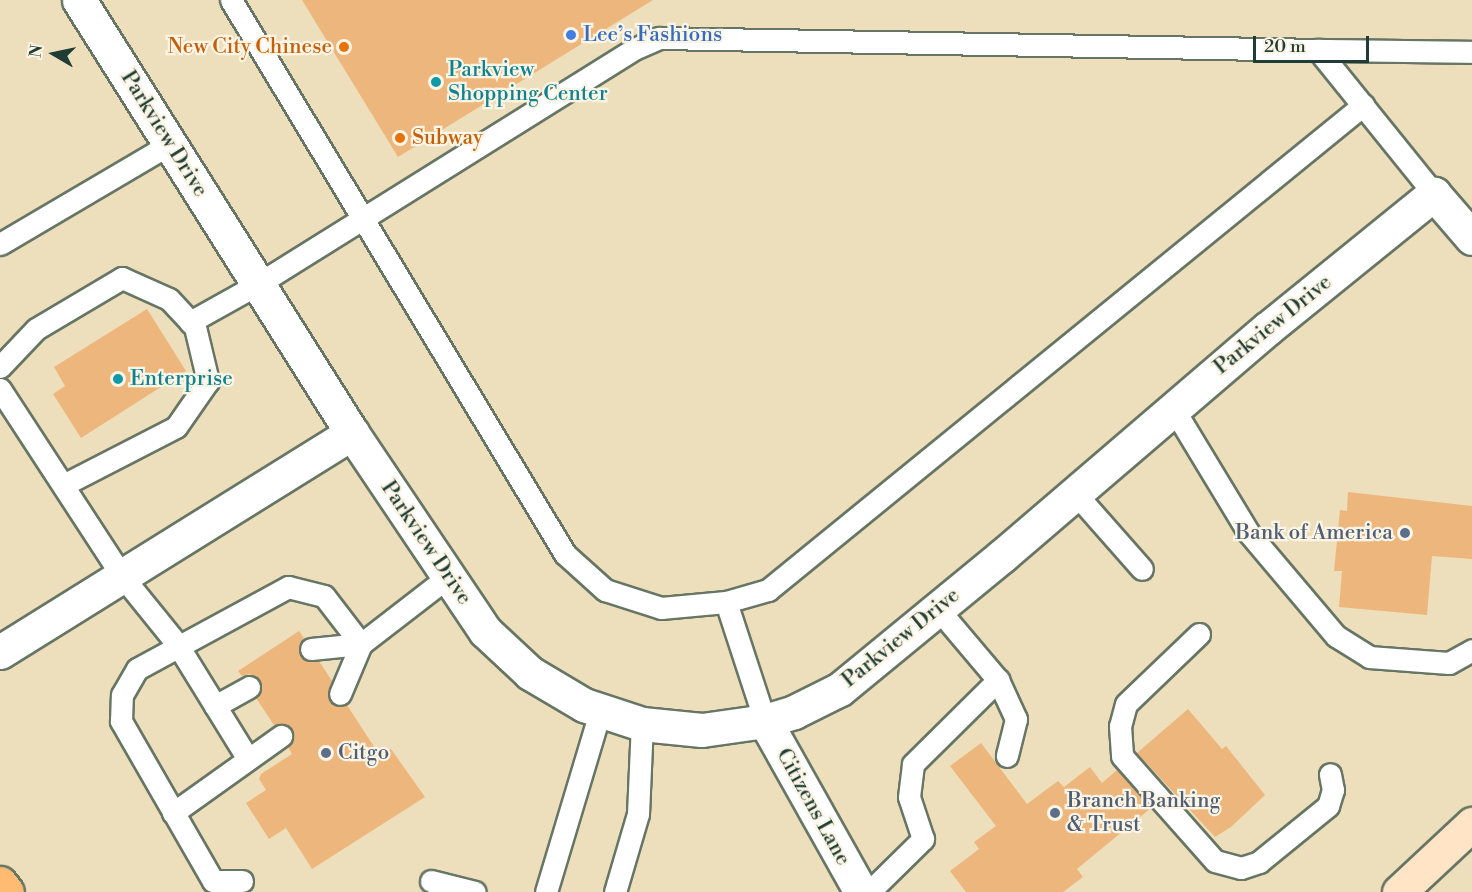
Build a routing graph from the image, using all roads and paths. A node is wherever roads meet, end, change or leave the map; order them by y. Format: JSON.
{"nodes":[{"id":1,"x":79,"y":0,"type":"edge"},
{"id":2,"x":231,"y":0,"type":"edge"},
{"id":3,"x":1318,"y":50,"type":"junction"},
{"id":4,"x":1472,"y":52,"type":"edge"},
{"id":5,"x":1363,"y":105,"type":"junction"},
{"id":6,"x":170,"y":144,"type":"junction"},
{"id":7,"x":1434,"y":194,"type":"junction"},
{"id":8,"x":362,"y":219,"type":"junction"},
{"id":9,"x":1472,"y":238,"type":"edge"},
{"id":10,"x":0,"y":244,"type":"edge"},
{"id":11,"x":258,"y":284,"type":"junction"},
{"id":12,"x":190,"y":322,"type":"junction"},
{"id":13,"x":0,"y":367,"type":"edge"},
{"id":14,"x":0,"y":389,"type":"edge"},
{"id":15,"x":1173,"y":408,"type":"junction"},
{"id":16,"x":352,"y":433,"type":"junction"},
{"id":17,"x":63,"y":485,"type":"junction"},
{"id":18,"x":1075,"y":493,"type":"junction"},
{"id":19,"x":1142,"y":569,"type":"dead end"},
{"id":20,"x":122,"y":576,"type":"junction"},
{"id":21,"x":449,"y":576,"type":"junction"},
{"id":22,"x":726,"y":602,"type":"junction"},
{"id":23,"x":938,"y":609,"type":"junction"},
{"id":24,"x":1200,"y":634,"type":"dead end"},
{"id":25,"x":177,"y":644,"type":"junction"},
{"id":26,"x":361,"y":644,"type":"junction"},
{"id":27,"x":311,"y":649,"type":"dead end"},
{"id":28,"x":1472,"y":650,"type":"edge"},
{"id":29,"x":0,"y":652,"type":"edge"},
{"id":30,"x":998,"y":680,"type":"junction"},
{"id":31,"x":249,"y":687,"type":"dead end"},
{"id":32,"x":340,"y":694,"type":"dead end"},
{"id":33,"x":215,"y":706,"type":"junction"},
{"id":34,"x":601,"y":709,"type":"junction"},
{"id":35,"x":765,"y":721,"type":"junction"},
{"id":36,"x":642,"y":724,"type":"junction"},
{"id":37,"x":281,"y":736,"type":"dead end"},
{"id":38,"x":1007,"y":756,"type":"dead end"},
{"id":39,"x":248,"y":759,"type":"junction"},
{"id":40,"x":1330,"y":774,"type":"dead end"},
{"id":41,"x":173,"y":813,"type":"junction"},
{"id":42,"x":1472,"y":824,"type":"edge"},
{"id":43,"x":242,"y":881,"type":"dead end"},
{"id":44,"x":431,"y":881,"type":"dead end"},
{"id":45,"x":0,"y":883,"type":"edge"},
{"id":46,"x":7,"y":892,"type":"edge"},
{"id":47,"x":475,"y":892,"type":"edge"},
{"id":48,"x":546,"y":892,"type":"edge"},
{"id":49,"x":615,"y":892,"type":"edge"},
{"id":50,"x":861,"y":892,"type":"edge"},
{"id":51,"x":869,"y":892,"type":"edge"},
{"id":52,"x":1399,"y":892,"type":"edge"}],
"edges":[{"from":1,"to":6,"type":"street","name":"Parkview Drive"},
{"from":2,"to":8,"type":"lane"},
{"from":3,"to":4,"type":"lane"},
{"from":3,"to":5,"type":"lane"},
{"from":3,"to":8,"type":"lane"},
{"from":5,"to":7,"type":"lane"},
{"from":5,"to":22,"type":"lane"},
{"from":6,"to":10,"type":"lane"},
{"from":6,"to":11,"type":"street","name":"Parkview Drive"},
{"from":7,"to":9,"type":"street"},
{"from":7,"to":15,"type":"street","name":"Parkview Drive"},
{"from":8,"to":11,"type":"lane"},
{"from":8,"to":22,"type":"lane"},
{"from":11,"to":12,"type":"lane"},
{"from":11,"to":16,"type":"street","name":"Parkview Drive"},
{"from":12,"to":13,"type":"lane"},
{"from":12,"to":17,"type":"lane"},
{"from":14,"to":17,"type":"lane"},
{"from":15,"to":18,"type":"street","name":"Parkview Drive"},
{"from":15,"to":28,"type":"lane"},
{"from":16,"to":20,"type":"street"},
{"from":16,"to":21,"type":"street","name":"Parkview Drive"},
{"from":17,"to":20,"type":"lane"},
{"from":18,"to":19,"type":"lane"},
{"from":18,"to":23,"type":"street","name":"Parkview Drive"},
{"from":20,"to":25,"type":"lane"},
{"from":20,"to":29,"type":"street"},
{"from":21,"to":26,"type":"lane"},
{"from":21,"to":34,"type":"street","name":"Parkview Drive"},
{"from":22,"to":35,"type":"lane"},
{"from":23,"to":30,"type":"lane"},
{"from":23,"to":35,"type":"street","name":"Parkview Drive"},
{"from":24,"to":40,"type":"lane"},
{"from":25,"to":26,"type":"lane"},
{"from":25,"to":33,"type":"lane"},
{"from":25,"to":41,"type":"lane"},
{"from":26,"to":27,"type":"lane"},
{"from":26,"to":32,"type":"lane"},
{"from":30,"to":38,"type":"lane"},
{"from":30,"to":51,"type":"lane"},
{"from":31,"to":33,"type":"lane"},
{"from":33,"to":39,"type":"lane"},
{"from":34,"to":36,"type":"street","name":"Parkview Drive"},
{"from":34,"to":48,"type":"lane"},
{"from":35,"to":36,"type":"street","name":"Parkview Drive"},
{"from":35,"to":50,"type":"street","name":"Citizens Lane"},
{"from":36,"to":49,"type":"lane"},
{"from":37,"to":39,"type":"lane"},
{"from":39,"to":41,"type":"lane"},
{"from":41,"to":43,"type":"lane"},
{"from":42,"to":52,"type":"main road"},
{"from":44,"to":47,"type":"lane"},
{"from":45,"to":46,"type":"main road"}]}
